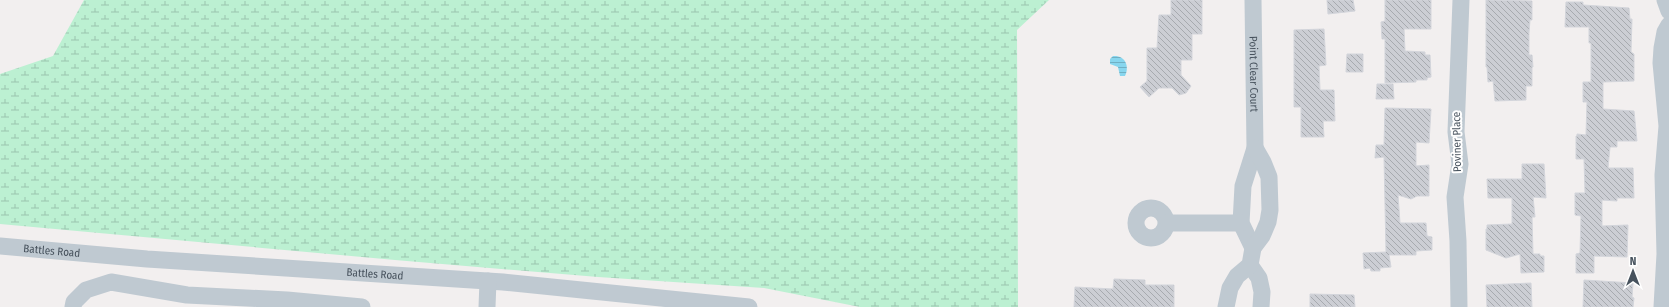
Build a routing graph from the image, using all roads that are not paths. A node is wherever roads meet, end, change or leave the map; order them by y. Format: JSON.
{"nodes":[{"id":1,"x":1253,"y":0,"type":"edge"},
{"id":2,"x":1462,"y":0,"type":"edge"},
{"id":3,"x":1665,"y":0,"type":"edge"},
{"id":4,"x":1669,"y":11,"type":"edge"},
{"id":5,"x":1669,"y":25,"type":"edge"},
{"id":6,"x":1255,"y":148,"type":"junction"},
{"id":7,"x":1166,"y":223,"type":"dead end"},
{"id":8,"x":1241,"y":223,"type":"junction"},
{"id":9,"x":0,"y":246,"type":"edge"},
{"id":10,"x":1253,"y":248,"type":"junction"},
{"id":11,"x":1250,"y":265,"type":"junction"},
{"id":12,"x":488,"y":281,"type":"junction"},
{"id":13,"x":73,"y":307,"type":"edge"},
{"id":14,"x":362,"y":307,"type":"edge"},
{"id":15,"x":487,"y":307,"type":"edge"},
{"id":16,"x":749,"y":307,"type":"edge"},
{"id":17,"x":1226,"y":307,"type":"edge"},
{"id":18,"x":1261,"y":307,"type":"edge"},
{"id":19,"x":1459,"y":307,"type":"edge"},
{"id":20,"x":1662,"y":307,"type":"edge"}],
"edges":[{"from":1,"to":6,"type":"street","name":"Point Clear Court"},
{"from":2,"to":19,"type":"street","name":"Poviner Place"},
{"from":3,"to":4,"type":"street"},
{"from":5,"to":20,"type":"street"},
{"from":6,"to":8,"type":"street","name":"Point Clear Court"},
{"from":6,"to":10,"type":"street","name":"Point Clear Court"},
{"from":7,"to":8,"type":"street"},
{"from":8,"to":10,"type":"street","name":"Point Clear Court"},
{"from":9,"to":12,"type":"street","name":"Battles Road"},
{"from":10,"to":11,"type":"street","name":"Point Clear Court"},
{"from":11,"to":17,"type":"street"},
{"from":11,"to":18,"type":"street"},
{"from":12,"to":15,"type":"street"},
{"from":12,"to":16,"type":"street","name":"Battles Road"},
{"from":13,"to":14,"type":"street"}]}
